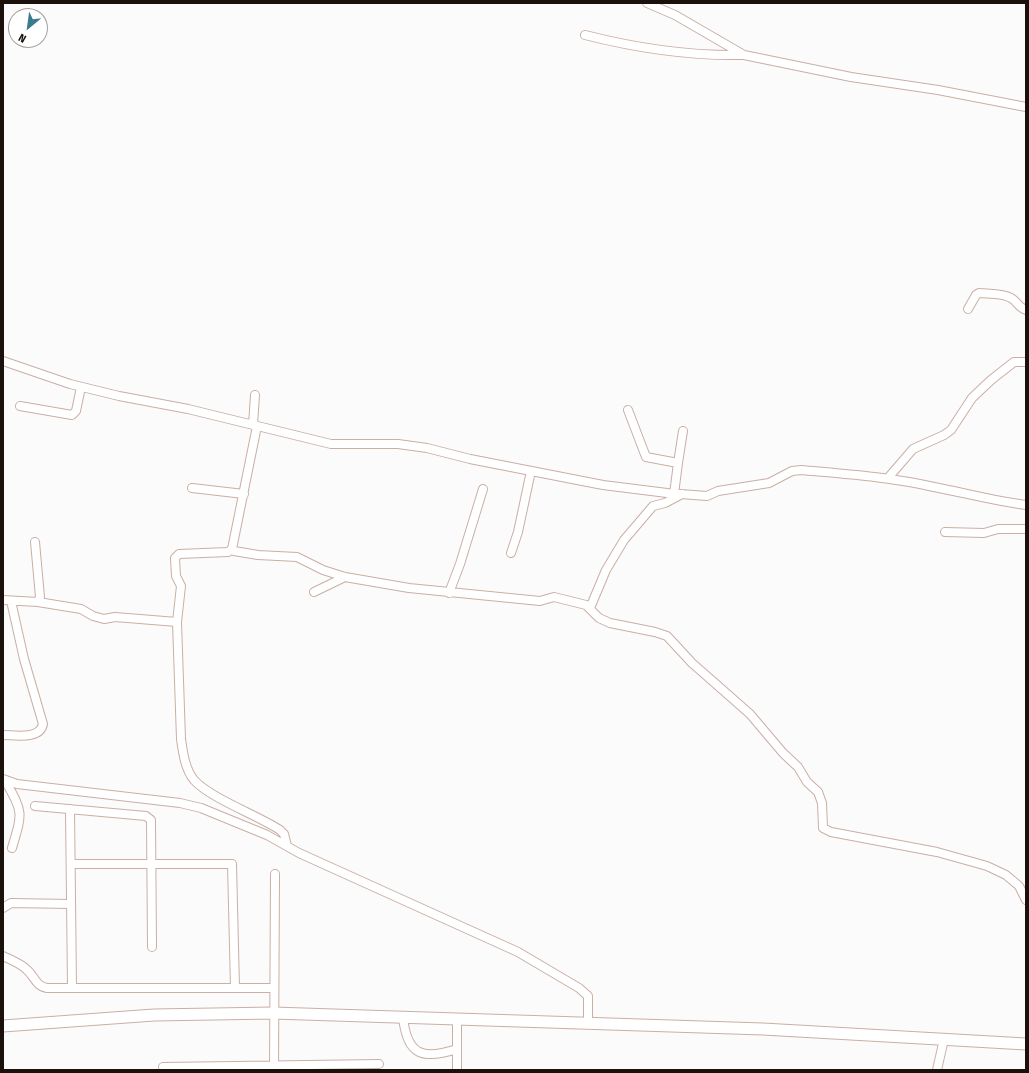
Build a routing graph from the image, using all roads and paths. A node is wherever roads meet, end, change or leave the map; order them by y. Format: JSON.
{"nodes":[{"id":1,"x":646,"y":3,"type":"edge"},
{"id":2,"x":585,"y":35,"type":"dead end"},
{"id":3,"x":744,"y":55,"type":"junction"},
{"id":4,"x":1026,"y":107,"type":"edge"},
{"id":5,"x":968,"y":309,"type":"dead end"},
{"id":6,"x":1026,"y":310,"type":"edge"},
{"id":7,"x":3,"y":361,"type":"edge"},
{"id":8,"x":1026,"y":362,"type":"edge"},
{"id":9,"x":81,"y":387,"type":"junction"},
{"id":10,"x":255,"y":395,"type":"dead end"},
{"id":11,"x":20,"y":406,"type":"dead end"},
{"id":12,"x":628,"y":410,"type":"dead end"},
{"id":13,"x":255,"y":425,"type":"junction"},
{"id":14,"x":683,"y":432,"type":"dead end"},
{"id":15,"x":678,"y":463,"type":"junction"},
{"id":16,"x":531,"y":471,"type":"junction"},
{"id":17,"x":888,"y":478,"type":"junction"},
{"id":18,"x":192,"y":488,"type":"dead end"},
{"id":19,"x":483,"y":489,"type":"dead end"},
{"id":20,"x":244,"y":494,"type":"junction"},
{"id":21,"x":678,"y":494,"type":"junction"},
{"id":22,"x":1026,"y":505,"type":"edge"},
{"id":23,"x":1026,"y":529,"type":"edge"},
{"id":24,"x":945,"y":532,"type":"dead end"},
{"id":25,"x":35,"y":542,"type":"dead end"},
{"id":26,"x":232,"y":550,"type":"junction"},
{"id":27,"x":511,"y":552,"type":"dead end"},
{"id":28,"x":345,"y":577,"type":"junction"},
{"id":29,"x":314,"y":592,"type":"dead end"},
{"id":30,"x":448,"y":593,"type":"junction"},
{"id":31,"x":7,"y":600,"type":"edge"},
{"id":32,"x":38,"y":602,"type":"junction"},
{"id":33,"x":590,"y":608,"type":"junction"},
{"id":34,"x":177,"y":622,"type":"junction"},
{"id":35,"x":3,"y":735,"type":"edge"},
{"id":36,"x":4,"y":779,"type":"edge"},
{"id":37,"x":35,"y":806,"type":"dead end"},
{"id":38,"x":70,"y":809,"type":"junction"},
{"id":39,"x":287,"y":846,"type":"junction"},
{"id":40,"x":12,"y":848,"type":"dead end"},
{"id":41,"x":70,"y":864,"type":"junction"},
{"id":42,"x":152,"y":864,"type":"junction"},
{"id":43,"x":275,"y":874,"type":"dead end"},
{"id":44,"x":1026,"y":900,"type":"edge"},
{"id":45,"x":71,"y":904,"type":"junction"},
{"id":46,"x":3,"y":908,"type":"edge"},
{"id":47,"x":152,"y":947,"type":"dead end"},
{"id":48,"x":3,"y":956,"type":"edge"},
{"id":49,"x":72,"y":988,"type":"junction"},
{"id":50,"x":235,"y":988,"type":"junction"},
{"id":51,"x":273,"y":988,"type":"junction"},
{"id":52,"x":273,"y":1013,"type":"junction"},
{"id":53,"x":403,"y":1017,"type":"junction"},
{"id":54,"x":456,"y":1019,"type":"junction"},
{"id":55,"x":588,"y":1023,"type":"junction"},
{"id":56,"x":3,"y":1026,"type":"edge"},
{"id":57,"x":944,"y":1039,"type":"junction"},
{"id":58,"x":1026,"y":1044,"type":"edge"},
{"id":59,"x":457,"y":1049,"type":"junction"},
{"id":60,"x":379,"y":1064,"type":"dead end"},
{"id":61,"x":162,"y":1067,"type":"dead end"},
{"id":62,"x":274,"y":1068,"type":"edge"},
{"id":63,"x":457,"y":1070,"type":"edge"},
{"id":64,"x":937,"y":1070,"type":"edge"}],
"edges":[{"from":1,"to":3,"type":"street"},
{"from":2,"to":3,"type":"street"},
{"from":3,"to":4,"type":"street"},
{"from":5,"to":6,"type":"street"},
{"from":7,"to":9,"type":"street"},
{"from":8,"to":17,"type":"street"},
{"from":9,"to":11,"type":"street"},
{"from":9,"to":13,"type":"street"},
{"from":10,"to":13,"type":"street"},
{"from":12,"to":15,"type":"street"},
{"from":13,"to":16,"type":"street"},
{"from":13,"to":20,"type":"street"},
{"from":14,"to":15,"type":"street"},
{"from":15,"to":21,"type":"street"},
{"from":16,"to":21,"type":"street"},
{"from":16,"to":27,"type":"street"},
{"from":17,"to":21,"type":"street"},
{"from":17,"to":22,"type":"street"},
{"from":18,"to":20,"type":"street"},
{"from":19,"to":30,"type":"street"},
{"from":20,"to":26,"type":"street"},
{"from":21,"to":33,"type":"street"},
{"from":23,"to":24,"type":"street"},
{"from":25,"to":32,"type":"street"},
{"from":26,"to":28,"type":"street"},
{"from":26,"to":34,"type":"street"},
{"from":28,"to":29,"type":"street"},
{"from":28,"to":30,"type":"street"},
{"from":30,"to":33,"type":"street"},
{"from":31,"to":32,"type":"street"},
{"from":31,"to":35,"type":"street"},
{"from":32,"to":34,"type":"street"},
{"from":33,"to":44,"type":"street"},
{"from":34,"to":39,"type":"street"},
{"from":36,"to":39,"type":"street"},
{"from":36,"to":40,"type":"street"},
{"from":37,"to":38,"type":"street"},
{"from":38,"to":41,"type":"street"},
{"from":38,"to":42,"type":"street"},
{"from":39,"to":55,"type":"street"},
{"from":41,"to":42,"type":"street"},
{"from":41,"to":45,"type":"street"},
{"from":42,"to":47,"type":"street"},
{"from":42,"to":50,"type":"street"},
{"from":43,"to":51,"type":"street"},
{"from":45,"to":46,"type":"street"},
{"from":45,"to":49,"type":"street"},
{"from":48,"to":49,"type":"street"},
{"from":49,"to":50,"type":"street"},
{"from":50,"to":51,"type":"street"},
{"from":51,"to":52,"type":"street"},
{"from":52,"to":53,"type":"main road"},
{"from":52,"to":56,"type":"main road"},
{"from":52,"to":62,"type":"street"},
{"from":53,"to":54,"type":"main road"},
{"from":53,"to":59,"type":"street"},
{"from":54,"to":55,"type":"main road"},
{"from":54,"to":59,"type":"street"},
{"from":55,"to":57,"type":"main road"},
{"from":57,"to":58,"type":"main road"},
{"from":57,"to":64,"type":"street"},
{"from":59,"to":63,"type":"street"},
{"from":60,"to":62,"type":"street"},
{"from":61,"to":62,"type":"street"}]}
